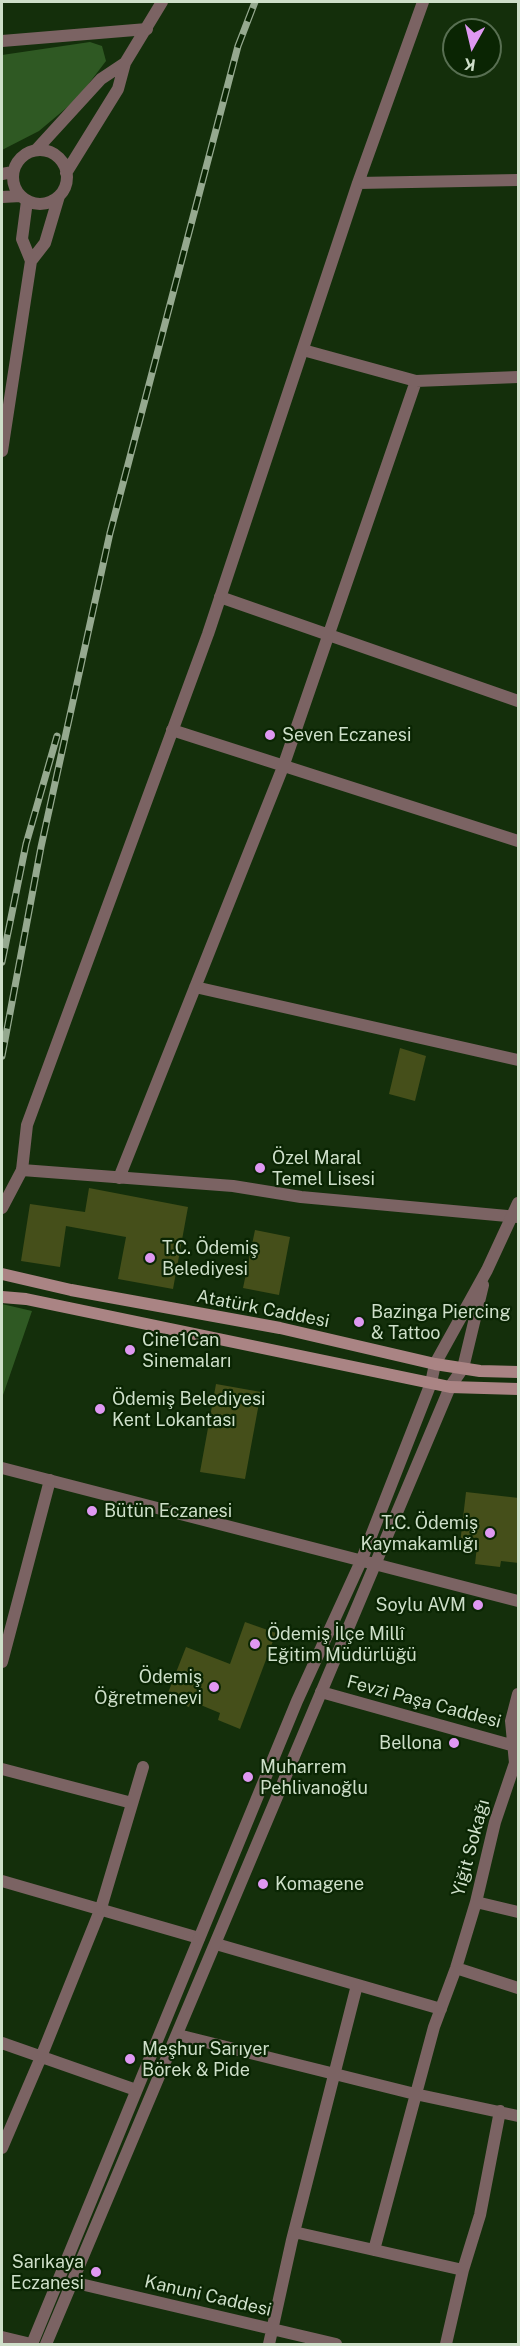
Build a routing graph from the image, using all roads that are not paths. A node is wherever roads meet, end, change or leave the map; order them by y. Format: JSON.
{"nodes":[{"id":1,"x":162,"y":2,"type":"edge"},
{"id":2,"x":423,"y":2,"type":"edge"},
{"id":3,"x":147,"y":29,"type":"junction"},
{"id":4,"x":2,"y":41,"type":"edge"},
{"id":5,"x":125,"y":63,"type":"junction"},
{"id":6,"x":36,"y":150,"type":"junction"},
{"id":7,"x":7,"y":173,"type":"edge"},
{"id":8,"x":66,"y":173,"type":"junction"},
{"id":9,"x":519,"y":180,"type":"edge"},
{"id":10,"x":358,"y":183,"type":"junction"},
{"id":11,"x":59,"y":196,"type":"junction"},
{"id":12,"x":2,"y":197,"type":"edge"},
{"id":13,"x":24,"y":198,"type":"junction"},
{"id":14,"x":31,"y":261,"type":"junction"},
{"id":15,"x":303,"y":350,"type":"junction"},
{"id":16,"x":519,"y":377,"type":"edge"},
{"id":17,"x":416,"y":381,"type":"junction"},
{"id":18,"x":7,"y":385,"type":"edge"},
{"id":19,"x":2,"y":451,"type":"edge"},
{"id":20,"x":220,"y":597,"type":"junction"},
{"id":21,"x":327,"y":635,"type":"junction"},
{"id":22,"x":519,"y":701,"type":"edge"},
{"id":23,"x":172,"y":730,"type":"junction"},
{"id":24,"x":283,"y":767,"type":"junction"},
{"id":25,"x":519,"y":842,"type":"edge"},
{"id":26,"x":195,"y":987,"type":"junction"},
{"id":27,"x":519,"y":1060,"type":"edge"},
{"id":28,"x":22,"y":1170,"type":"junction"},
{"id":29,"x":119,"y":1178,"type":"junction"},
{"id":30,"x":2,"y":1189,"type":"edge"},
{"id":31,"x":519,"y":1203,"type":"edge"},
{"id":32,"x":2,"y":1208,"type":"edge"},
{"id":33,"x":515,"y":1216,"type":"edge"},
{"id":34,"x":487,"y":1270,"type":"junction"},
{"id":35,"x":2,"y":1274,"type":"edge"},
{"id":36,"x":2,"y":1298,"type":"edge"},
{"id":37,"x":435,"y":1364,"type":"junction"},
{"id":38,"x":463,"y":1368,"type":"junction"},
{"id":39,"x":519,"y":1372,"type":"edge"},
{"id":40,"x":431,"y":1383,"type":"junction"},
{"id":41,"x":450,"y":1387,"type":"junction"},
{"id":42,"x":519,"y":1389,"type":"edge"},
{"id":43,"x":2,"y":1468,"type":"edge"},
{"id":44,"x":51,"y":1480,"type":"junction"},
{"id":45,"x":362,"y":1559,"type":"junction"},
{"id":46,"x":375,"y":1562,"type":"junction"},
{"id":47,"x":519,"y":1601,"type":"edge"},
{"id":48,"x":2,"y":1662,"type":"edge"},
{"id":49,"x":321,"y":1692,"type":"junction"},
{"id":50,"x":519,"y":1694,"type":"edge"},
{"id":51,"x":516,"y":1746,"type":"edge"},
{"id":52,"x":143,"y":1767,"type":"dead end"},
{"id":53,"x":2,"y":1769,"type":"edge"},
{"id":54,"x":132,"y":1803,"type":"junction"},
{"id":55,"x":2,"y":1881,"type":"edge"},
{"id":56,"x":476,"y":1902,"type":"junction"},
{"id":57,"x":101,"y":1908,"type":"junction"},
{"id":58,"x":519,"y":1912,"type":"edge"},
{"id":59,"x":199,"y":1938,"type":"junction"},
{"id":60,"x":216,"y":1944,"type":"junction"},
{"id":61,"x":456,"y":1968,"type":"junction"},
{"id":62,"x":357,"y":1985,"type":"junction"},
{"id":63,"x":519,"y":1988,"type":"edge"},
{"id":64,"x":441,"y":2009,"type":"junction"},
{"id":65,"x":178,"y":2035,"type":"junction"},
{"id":66,"x":2,"y":2043,"type":"edge"},
{"id":67,"x":41,"y":2057,"type":"junction"},
{"id":68,"x":334,"y":2073,"type":"junction"},
{"id":69,"x":136,"y":2090,"type":"junction"},
{"id":70,"x":415,"y":2094,"type":"junction"},
{"id":71,"x":500,"y":2112,"type":"junction"},
{"id":72,"x":519,"y":2116,"type":"edge"},
{"id":73,"x":2,"y":2148,"type":"edge"},
{"id":74,"x":294,"y":2232,"type":"junction"},
{"id":75,"x":374,"y":2250,"type":"junction"},
{"id":76,"x":463,"y":2270,"type":"junction"},
{"id":77,"x":72,"y":2282,"type":"junction"},
{"id":78,"x":272,"y":2329,"type":"junction"},
{"id":79,"x":2,"y":2337,"type":"edge"},
{"id":80,"x":32,"y":2344,"type":"edge"},
{"id":81,"x":46,"y":2344,"type":"edge"},
{"id":82,"x":269,"y":2344,"type":"edge"},
{"id":83,"x":336,"y":2344,"type":"edge"},
{"id":84,"x":446,"y":2344,"type":"edge"}],
"edges":[{"from":1,"to":3,"type":"street"},
{"from":2,"to":10,"type":"street"},
{"from":3,"to":4,"type":"street"},
{"from":3,"to":5,"type":"street"},
{"from":5,"to":6,"type":"street"},
{"from":5,"to":8,"type":"street"},
{"from":6,"to":7,"type":"street"},
{"from":6,"to":8,"type":"street"},
{"from":7,"to":13,"type":"street"},
{"from":8,"to":11,"type":"street"},
{"from":9,"to":10,"type":"street"},
{"from":10,"to":15,"type":"street"},
{"from":11,"to":13,"type":"street"},
{"from":11,"to":14,"type":"street"},
{"from":12,"to":13,"type":"street"},
{"from":13,"to":14,"type":"street"},
{"from":14,"to":18,"type":"street"},
{"from":15,"to":17,"type":"street"},
{"from":15,"to":20,"type":"street"},
{"from":16,"to":17,"type":"street"},
{"from":17,"to":21,"type":"street"},
{"from":18,"to":19,"type":"street"},
{"from":20,"to":21,"type":"street"},
{"from":20,"to":23,"type":"street"},
{"from":21,"to":22,"type":"street"},
{"from":21,"to":24,"type":"street"},
{"from":23,"to":24,"type":"street"},
{"from":23,"to":28,"type":"street"},
{"from":24,"to":25,"type":"street"},
{"from":24,"to":26,"type":"street"},
{"from":26,"to":27,"type":"street"},
{"from":26,"to":29,"type":"street"},
{"from":28,"to":29,"type":"street"},
{"from":28,"to":30,"type":"street"},
{"from":28,"to":32,"type":"street"},
{"from":29,"to":33,"type":"street"},
{"from":31,"to":33,"type":"street"},
{"from":33,"to":34,"type":"street"},
{"from":34,"to":37,"type":"street"},
{"from":34,"to":38,"type":"street"},
{"from":35,"to":37,"type":"main road","name":"Atatürk Caddesi"},
{"from":36,"to":40,"type":"main road"},
{"from":37,"to":38,"type":"main road","name":"Atatürk Caddesi"},
{"from":37,"to":40,"type":"street"},
{"from":38,"to":39,"type":"main road","name":"Atatürk Caddesi"},
{"from":38,"to":41,"type":"street"},
{"from":40,"to":41,"type":"main road"},
{"from":40,"to":45,"type":"street"},
{"from":41,"to":42,"type":"main road"},
{"from":41,"to":46,"type":"street"},
{"from":43,"to":44,"type":"street"},
{"from":44,"to":45,"type":"street"},
{"from":44,"to":48,"type":"street"},
{"from":45,"to":46,"type":"street"},
{"from":45,"to":59,"type":"street"},
{"from":46,"to":47,"type":"street"},
{"from":46,"to":49,"type":"street"},
{"from":49,"to":51,"type":"street","name":"Fevzi Paşa Caddesi"},
{"from":49,"to":60,"type":"street"},
{"from":50,"to":51,"type":"street","name":"Yiğit Sokağı"},
{"from":51,"to":56,"type":"street","name":"Yiğit Sokağı"},
{"from":52,"to":54,"type":"street"},
{"from":53,"to":54,"type":"street"},
{"from":54,"to":57,"type":"street"},
{"from":55,"to":57,"type":"street"},
{"from":56,"to":58,"type":"street"},
{"from":56,"to":61,"type":"street","name":"Yiğit Sokağı"},
{"from":57,"to":59,"type":"street"},
{"from":57,"to":67,"type":"street"},
{"from":59,"to":69,"type":"street"},
{"from":60,"to":62,"type":"street"},
{"from":60,"to":65,"type":"street"},
{"from":61,"to":63,"type":"street"},
{"from":61,"to":64,"type":"street","name":"Yiğit Sokağı"},
{"from":62,"to":64,"type":"street"},
{"from":62,"to":68,"type":"street"},
{"from":64,"to":70,"type":"street","name":"Yiğit Sokağı"},
{"from":65,"to":68,"type":"street"},
{"from":65,"to":77,"type":"street"},
{"from":66,"to":67,"type":"street"},
{"from":67,"to":69,"type":"street"},
{"from":67,"to":73,"type":"street"},
{"from":68,"to":70,"type":"street"},
{"from":68,"to":74,"type":"street"},
{"from":69,"to":80,"type":"street"},
{"from":70,"to":71,"type":"street"},
{"from":70,"to":75,"type":"street","name":"Yiğit Sokağı"},
{"from":71,"to":72,"type":"street"},
{"from":71,"to":76,"type":"street"},
{"from":74,"to":75,"type":"street"},
{"from":74,"to":78,"type":"street"},
{"from":75,"to":76,"type":"street"},
{"from":76,"to":84,"type":"street"},
{"from":77,"to":78,"type":"street","name":"Kanuni Caddesi"},
{"from":77,"to":81,"type":"street"},
{"from":78,"to":82,"type":"street"},
{"from":78,"to":83,"type":"street","name":"Kanuni Caddesi"},
{"from":79,"to":80,"type":"street"}]}
